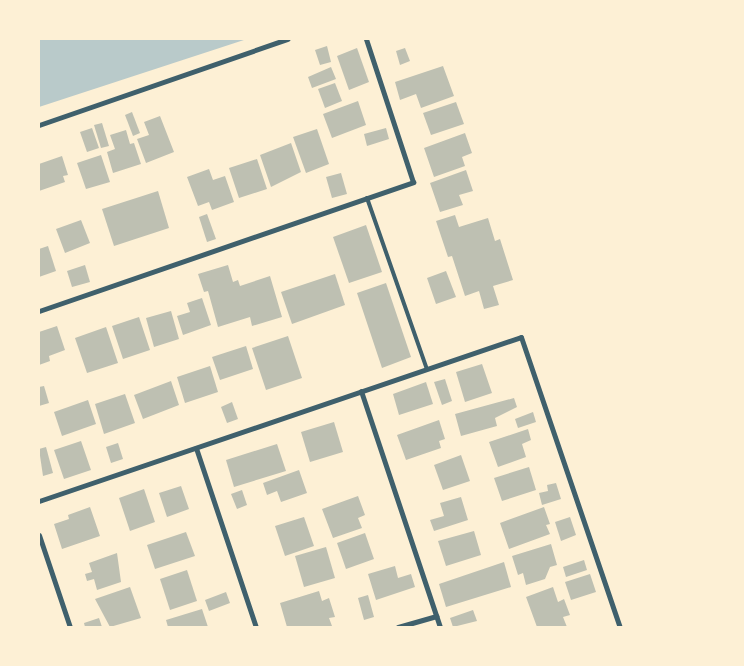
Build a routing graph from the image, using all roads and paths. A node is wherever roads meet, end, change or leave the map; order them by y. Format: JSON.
{"nodes":[{"id":1,"x":288,"y":39,"type":"edge"},
{"id":2,"x":366,"y":39,"type":"edge"},
{"id":3,"x":39,"y":125,"type":"edge"},
{"id":4,"x":367,"y":198,"type":"junction"},
{"id":5,"x":39,"y":311,"type":"edge"},
{"id":6,"x":427,"y":369,"type":"junction"},
{"id":7,"x":362,"y":391,"type":"junction"},
{"id":8,"x":196,"y":448,"type":"junction"},
{"id":9,"x":39,"y":501,"type":"edge"},
{"id":10,"x":39,"y":535,"type":"edge"},
{"id":11,"x":436,"y":616,"type":"junction"},
{"id":12,"x":70,"y":627,"type":"edge"},
{"id":13,"x":256,"y":627,"type":"edge"},
{"id":14,"x":398,"y":627,"type":"edge"},
{"id":15,"x":440,"y":627,"type":"edge"},
{"id":16,"x":620,"y":627,"type":"edge"}],
"edges":[{"from":1,"to":3,"type":"street"},
{"from":2,"to":4,"type":"street"},
{"from":4,"to":5,"type":"street"},
{"from":4,"to":6,"type":"lane"},
{"from":6,"to":7,"type":"street"},
{"from":6,"to":16,"type":"street"},
{"from":7,"to":8,"type":"street"},
{"from":7,"to":11,"type":"street"},
{"from":8,"to":9,"type":"street"},
{"from":8,"to":13,"type":"street"},
{"from":10,"to":12,"type":"street"},
{"from":11,"to":14,"type":"street"},
{"from":11,"to":15,"type":"street"}]}
